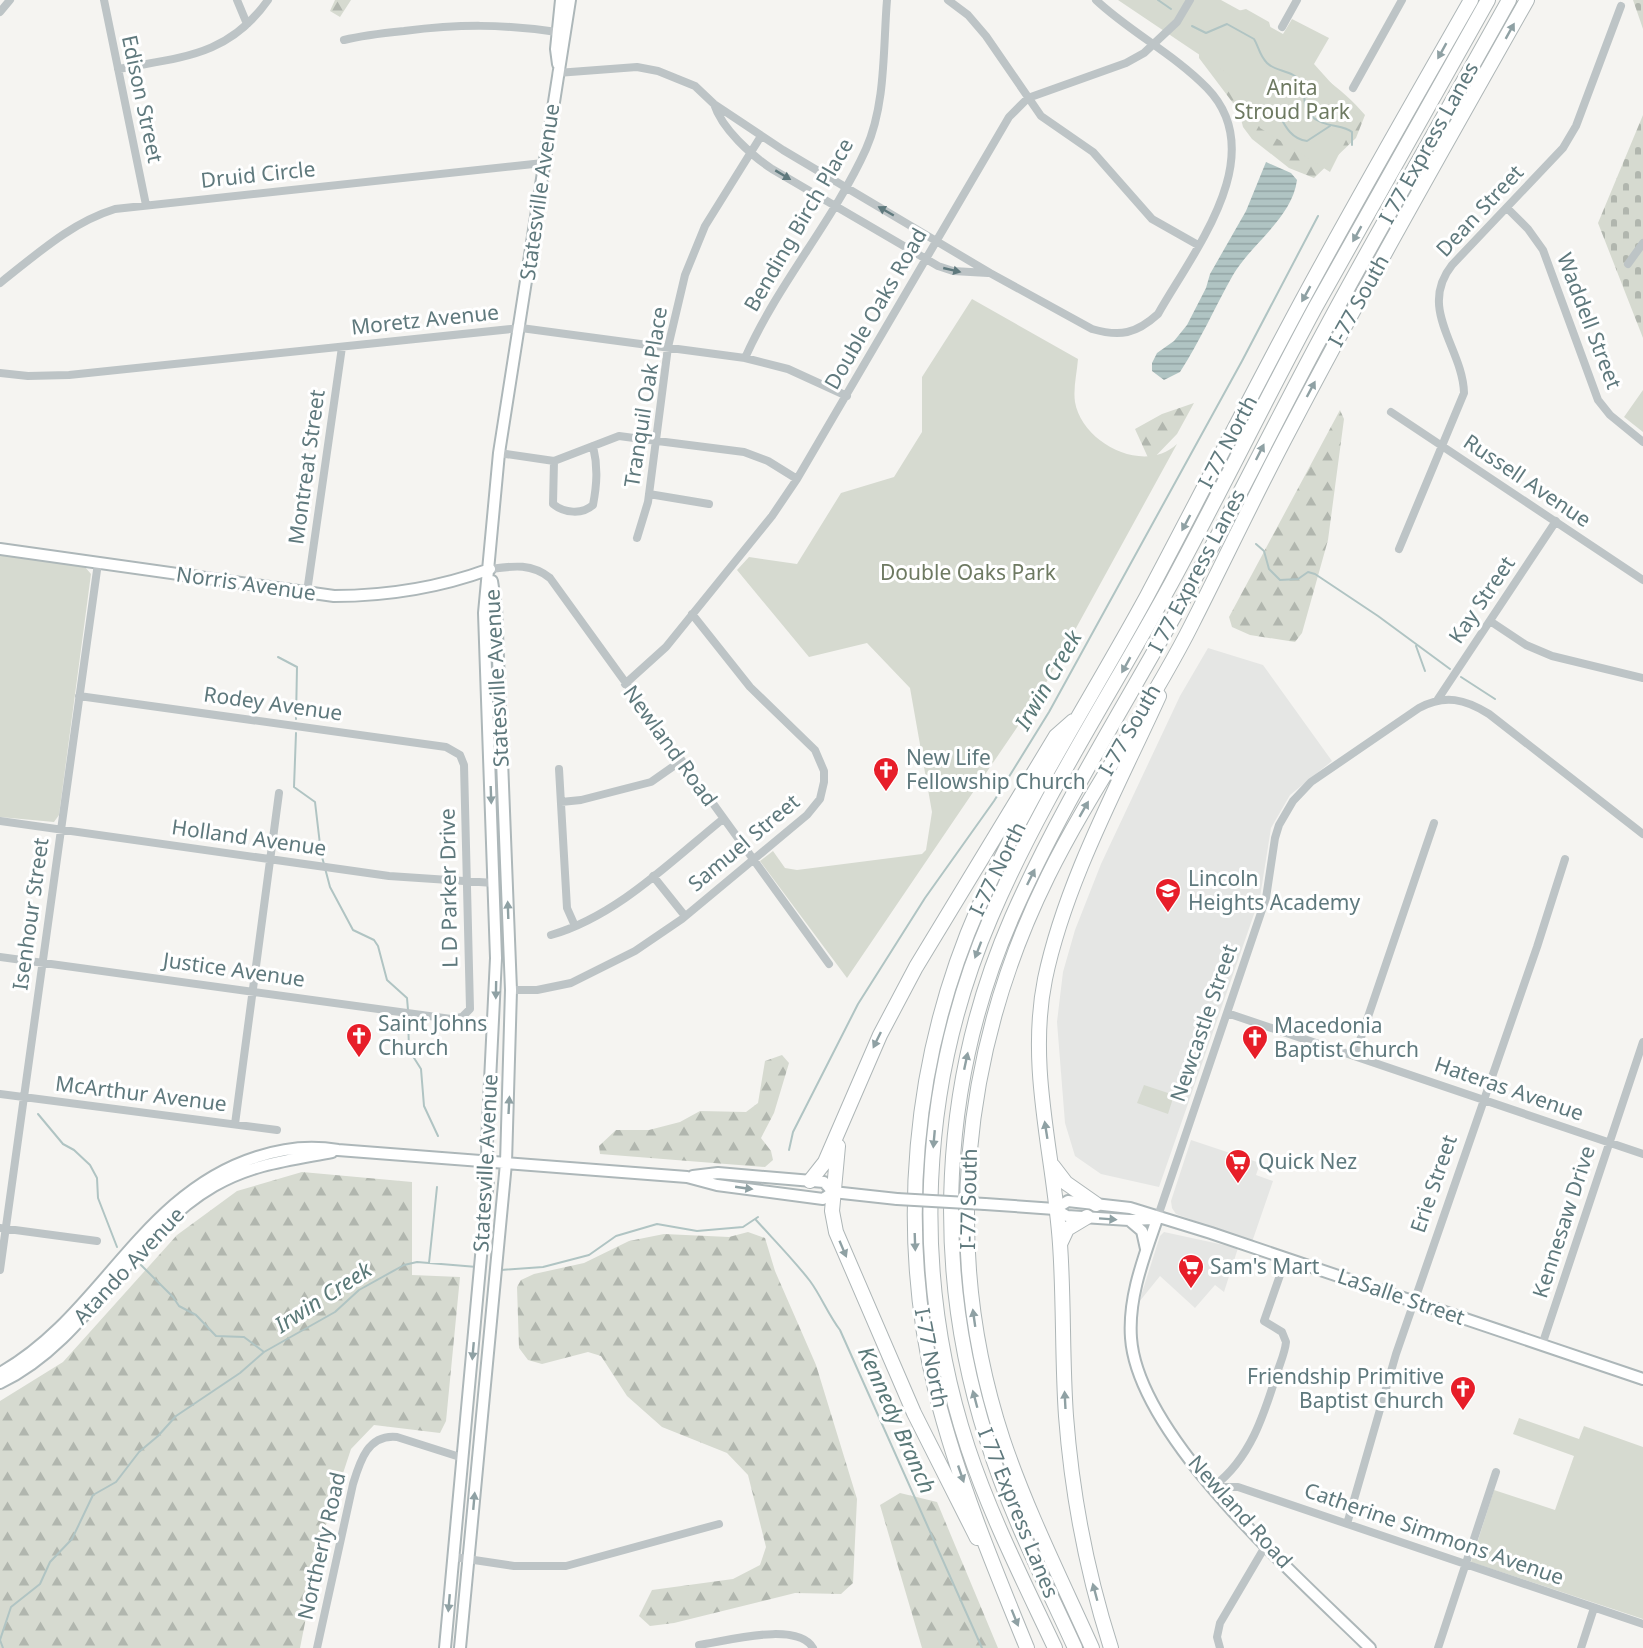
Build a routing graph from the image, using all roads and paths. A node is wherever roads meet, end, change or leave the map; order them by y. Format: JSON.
{"nodes":[{"id":1,"x":10,"y":0,"type":"edge"},
{"id":2,"x":104,"y":0,"type":"edge"},
{"id":3,"x":237,"y":0,"type":"edge"},
{"id":4,"x":268,"y":0,"type":"edge"},
{"id":5,"x":561,"y":0,"type":"edge"},
{"id":6,"x":570,"y":0,"type":"edge"},
{"id":7,"x":887,"y":0,"type":"edge"},
{"id":8,"x":948,"y":0,"type":"edge"},
{"id":9,"x":1096,"y":0,"type":"edge"},
{"id":10,"x":1190,"y":0,"type":"edge"},
{"id":11,"x":1297,"y":0,"type":"edge"},
{"id":12,"x":1471,"y":0,"type":"edge"},
{"id":13,"x":1488,"y":0,"type":"edge"},
{"id":14,"x":1509,"y":0,"type":"edge"},
{"id":15,"x":1527,"y":0,"type":"edge"},
{"id":16,"x":1398,"y":1,"type":"edge"},
{"id":17,"x":1621,"y":6,"type":"dead end"},
{"id":18,"x":0,"y":12,"type":"edge"},
{"id":19,"x":247,"y":24,"type":"junction"},
{"id":20,"x":1282,"y":27,"type":"dead end"},
{"id":21,"x":557,"y":32,"type":"junction"},
{"id":22,"x":344,"y":40,"type":"dead end"},
{"id":23,"x":1154,"y":46,"type":"junction"},
{"id":24,"x":117,"y":69,"type":"junction"},
{"id":25,"x":558,"y":69,"type":"junction"},
{"id":26,"x":1353,"y":88,"type":"dead end"},
{"id":27,"x":1028,"y":98,"type":"junction"},
{"id":28,"x":714,"y":104,"type":"junction"},
{"id":29,"x":761,"y":136,"type":"junction"},
{"id":30,"x":751,"y":152,"type":"junction"},
{"id":31,"x":543,"y":163,"type":"junction"},
{"id":32,"x":845,"y":186,"type":"junction"},
{"id":33,"x":146,"y":205,"type":"junction"},
{"id":34,"x":834,"y":205,"type":"junction"},
{"id":35,"x":1507,"y":208,"type":"junction"},
{"id":36,"x":936,"y":240,"type":"junction"},
{"id":37,"x":1643,"y":243,"type":"edge"},
{"id":38,"x":1198,"y":244,"type":"junction"},
{"id":39,"x":925,"y":260,"type":"junction"},
{"id":40,"x":1628,"y":264,"type":"dead end"},
{"id":41,"x":990,"y":273,"type":"junction"},
{"id":42,"x":0,"y":283,"type":"edge"},
{"id":43,"x":521,"y":328,"type":"junction"},
{"id":44,"x":342,"y":347,"type":"junction"},
{"id":45,"x":668,"y":347,"type":"junction"},
{"id":46,"x":745,"y":358,"type":"junction"},
{"id":47,"x":0,"y":373,"type":"edge"},
{"id":48,"x":847,"y":396,"type":"junction"},
{"id":49,"x":1391,"y":412,"type":"dead end"},
{"id":50,"x":656,"y":441,"type":"junction"},
{"id":51,"x":1643,"y":442,"type":"edge"},
{"id":52,"x":593,"y":446,"type":"junction"},
{"id":53,"x":1443,"y":446,"type":"junction"},
{"id":54,"x":499,"y":453,"type":"junction"},
{"id":55,"x":554,"y":461,"type":"junction"},
{"id":56,"x":797,"y":479,"type":"junction"},
{"id":57,"x":649,"y":494,"type":"junction"},
{"id":58,"x":709,"y":504,"type":"dead end"},
{"id":59,"x":1556,"y":522,"type":"junction"},
{"id":60,"x":637,"y":538,"type":"dead end"},
{"id":61,"x":0,"y":549,"type":"edge"},
{"id":62,"x":1399,"y":549,"type":"dead end"},
{"id":63,"x":98,"y":562,"type":"junction"},
{"id":64,"x":490,"y":569,"type":"junction"},
{"id":65,"x":1643,"y":580,"type":"edge"},
{"id":66,"x":307,"y":592,"type":"junction"},
{"id":67,"x":692,"y":614,"type":"junction"},
{"id":68,"x":1490,"y":621,"type":"junction"},
{"id":69,"x":1190,"y":629,"type":"junction"},
{"id":70,"x":1643,"y":678,"type":"edge"},
{"id":71,"x":625,"y":684,"type":"junction"},
{"id":72,"x":79,"y":696,"type":"junction"},
{"id":73,"x":1438,"y":699,"type":"junction"},
{"id":74,"x":1081,"y":714,"type":"junction"},
{"id":75,"x":460,"y":755,"type":"joint"},
{"id":76,"x":681,"y":761,"type":"junction"},
{"id":77,"x":559,"y":769,"type":"dead end"},
{"id":78,"x":279,"y":793,"type":"dead end"},
{"id":79,"x":561,"y":802,"type":"junction"},
{"id":80,"x":723,"y":819,"type":"junction"},
{"id":81,"x":0,"y":821,"type":"edge"},
{"id":82,"x":1434,"y":822,"type":"dead end"},
{"id":83,"x":61,"y":830,"type":"junction"},
{"id":84,"x":1643,"y":834,"type":"edge"},
{"id":85,"x":270,"y":858,"type":"junction"},
{"id":86,"x":1565,"y":859,"type":"dead end"},
{"id":87,"x":753,"y":860,"type":"junction"},
{"id":88,"x":653,"y":876,"type":"junction"},
{"id":89,"x":467,"y":882,"type":"junction"},
{"id":90,"x":494,"y":883,"type":"junction"},
{"id":91,"x":685,"y":916,"type":"junction"},
{"id":92,"x":575,"y":926,"type":"junction"},
{"id":93,"x":551,"y":935,"type":"dead end"},
{"id":94,"x":0,"y":957,"type":"edge"},
{"id":95,"x":42,"y":963,"type":"junction"},
{"id":96,"x":829,"y":964,"type":"dead end"},
{"id":97,"x":511,"y":990,"type":"junction"},
{"id":98,"x":253,"y":991,"type":"junction"},
{"id":99,"x":1227,"y":1013,"type":"junction"},
{"id":100,"x":462,"y":1017,"type":"joint"},
{"id":101,"x":1643,"y":1042,"type":"edge"},
{"id":102,"x":1355,"y":1055,"type":"junction"},
{"id":103,"x":0,"y":1094,"type":"edge"},
{"id":104,"x":24,"y":1097,"type":"junction"},
{"id":105,"x":1482,"y":1099,"type":"junction"},
{"id":106,"x":235,"y":1124,"type":"junction"},
{"id":107,"x":277,"y":1130,"type":"dead end"},
{"id":108,"x":838,"y":1134,"type":"junction"},
{"id":109,"x":1609,"y":1143,"type":"junction"},
{"id":110,"x":338,"y":1150,"type":"junction"},
{"id":111,"x":1643,"y":1154,"type":"edge"},
{"id":112,"x":487,"y":1162,"type":"junction"},
{"id":113,"x":506,"y":1163,"type":"junction"},
{"id":114,"x":1052,"y":1164,"type":"junction"},
{"id":115,"x":687,"y":1177,"type":"junction"},
{"id":116,"x":810,"y":1181,"type":"junction"},
{"id":117,"x":833,"y":1192,"type":"junction"},
{"id":118,"x":1096,"y":1204,"type":"junction"},
{"id":119,"x":1055,"y":1209,"type":"junction"},
{"id":120,"x":1087,"y":1217,"type":"junction"},
{"id":121,"x":1157,"y":1219,"type":"junction"},
{"id":122,"x":1129,"y":1220,"type":"junction"},
{"id":123,"x":3,"y":1228,"type":"edge"},
{"id":124,"x":97,"y":1241,"type":"dead end"},
{"id":125,"x":1060,"y":1244,"type":"junction"},
{"id":126,"x":1146,"y":1250,"type":"junction"},
{"id":127,"x":1286,"y":1258,"type":"junction"},
{"id":128,"x":0,"y":1270,"type":"edge"},
{"id":129,"x":1414,"y":1302,"type":"junction"},
{"id":130,"x":1542,"y":1345,"type":"junction"},
{"id":131,"x":0,"y":1373,"type":"edge"},
{"id":132,"x":1643,"y":1379,"type":"edge"},
{"id":133,"x":0,"y":1383,"type":"edge"},
{"id":134,"x":463,"y":1458,"type":"junction"},
{"id":135,"x":1496,"y":1472,"type":"dead end"},
{"id":136,"x":1213,"y":1487,"type":"junction"},
{"id":137,"x":719,"y":1524,"type":"dead end"},
{"id":138,"x":1347,"y":1524,"type":"junction"},
{"id":139,"x":1266,"y":1545,"type":"junction"},
{"id":140,"x":454,"y":1557,"type":"junction"},
{"id":141,"x":468,"y":1559,"type":"junction"},
{"id":142,"x":1465,"y":1564,"type":"junction"},
{"id":143,"x":1003,"y":1588,"type":"junction"},
{"id":144,"x":1594,"y":1608,"type":"junction"},
{"id":145,"x":1643,"y":1624,"type":"edge"},
{"id":146,"x":699,"y":1645,"type":"dead end"},
{"id":147,"x":317,"y":1648,"type":"edge"},
{"id":148,"x":445,"y":1648,"type":"edge"},
{"id":149,"x":460,"y":1648,"type":"edge"},
{"id":150,"x":813,"y":1648,"type":"edge"},
{"id":151,"x":1027,"y":1648,"type":"edge"},
{"id":152,"x":1054,"y":1648,"type":"edge"},
{"id":153,"x":1076,"y":1648,"type":"edge"},
{"id":154,"x":1092,"y":1648,"type":"edge"},
{"id":155,"x":1111,"y":1648,"type":"edge"},
{"id":156,"x":1220,"y":1648,"type":"edge"},
{"id":157,"x":1370,"y":1648,"type":"edge"},
{"id":158,"x":1438,"y":1648,"type":"edge"},
{"id":159,"x":1581,"y":1648,"type":"edge"}],
"edges":[{"from":1,"to":18,"type":"street"},
{"from":2,"to":24,"type":"street","name":"Edison Street"},
{"from":3,"to":19,"type":"street"},
{"from":4,"to":19,"type":"street"},
{"from":5,"to":21,"type":"main road","name":"Statesville Avenue"},
{"from":6,"to":25,"type":"main road","name":"Statesville Avenue"},
{"from":7,"to":32,"type":"street","name":"Bending Birch Place"},
{"from":8,"to":27,"type":"street"},
{"from":9,"to":23,"type":"street"},
{"from":10,"to":23,"type":"street","name":"Double Oaks Road"},
{"from":11,"to":20,"type":"street"},
{"from":12,"to":74,"type":"highway","name":"I-77 North","one_way":true},
{"from":13,"to":152,"type":"highway","name":"I 77 Express Lanes","one_way":true},
{"from":153,"to":14,"type":"highway","name":"I 77 Express Lanes","one_way":true},
{"from":69,"to":15,"type":"highway","name":"I-77 South","one_way":true},
{"from":16,"to":26,"type":"street"},
{"from":17,"to":35,"type":"street","name":"Dean Street"},
{"from":19,"to":24,"type":"street"},
{"from":21,"to":22,"type":"street"},
{"from":21,"to":25,"type":"main road","name":"Statesville Avenue"},
{"from":23,"to":27,"type":"street","name":"Double Oaks Road"},
{"from":23,"to":38,"type":"street"},
{"from":24,"to":33,"type":"street","name":"Edison Street"},
{"from":25,"to":28,"type":"street"},
{"from":25,"to":31,"type":"main road","name":"Statesville Avenue"},
{"from":27,"to":36,"type":"street","name":"Double Oaks Road"},
{"from":27,"to":38,"type":"street"},
{"from":28,"to":29,"type":"street"},
{"from":28,"to":30,"type":"street"},
{"from":29,"to":30,"type":"street","name":"Tranquil Oak Place"},
{"from":29,"to":32,"type":"street"},
{"from":30,"to":34,"type":"street","one_way":true},
{"from":30,"to":45,"type":"street","name":"Tranquil Oak Place"},
{"from":31,"to":33,"type":"street","name":"Druid Circle"},
{"from":31,"to":43,"type":"main road","name":"Statesville Avenue"},
{"from":32,"to":34,"type":"street","name":"Bending Birch Place"},
{"from":36,"to":32,"type":"street","one_way":true},
{"from":33,"to":42,"type":"street","name":"Druid Circle"},
{"from":34,"to":39,"type":"street"},
{"from":34,"to":46,"type":"street","name":"Bending Birch Place"},
{"from":35,"to":51,"type":"street","name":"Waddell Street"},
{"from":35,"to":53,"type":"street","name":"Dean Street"},
{"from":36,"to":39,"type":"street","name":"Double Oaks Road"},
{"from":36,"to":41,"type":"street"},
{"from":37,"to":40,"type":"street"},
{"from":38,"to":41,"type":"street"},
{"from":39,"to":41,"type":"street","one_way":true},
{"from":39,"to":48,"type":"street","name":"Double Oaks Road"},
{"from":43,"to":44,"type":"street","name":"Moretz Avenue"},
{"from":43,"to":45,"type":"street","name":"Moretz Avenue"},
{"from":43,"to":54,"type":"main road","name":"Statesville Avenue"},
{"from":44,"to":47,"type":"street","name":"Moretz Avenue"},
{"from":44,"to":66,"type":"street","name":"Montreat Street"},
{"from":45,"to":46,"type":"street","name":"Moretz Avenue"},
{"from":45,"to":50,"type":"street","name":"Tranquil Oak Place"},
{"from":46,"to":48,"type":"street","name":"Moretz Avenue"},
{"from":48,"to":56,"type":"street","name":"Double Oaks Road"},
{"from":49,"to":53,"type":"street","name":"Russell Avenue"},
{"from":50,"to":52,"type":"street"},
{"from":50,"to":56,"type":"street"},
{"from":50,"to":57,"type":"street","name":"Tranquil Oak Place"},
{"from":52,"to":55,"type":"street"},
{"from":52,"to":55,"type":"street"},
{"from":53,"to":59,"type":"street","name":"Russell Avenue"},
{"from":53,"to":62,"type":"street","name":"Dean Street"},
{"from":54,"to":55,"type":"street"},
{"from":54,"to":64,"type":"main road","name":"Statesville Avenue"},
{"from":56,"to":67,"type":"street","name":"Double Oaks Road"},
{"from":57,"to":58,"type":"street"},
{"from":57,"to":60,"type":"street","name":"Tranquil Oak Place"},
{"from":59,"to":65,"type":"street","name":"Russell Avenue"},
{"from":59,"to":68,"type":"street","name":"Kay Street"},
{"from":61,"to":63,"type":"main road","name":"Norris Avenue"},
{"from":63,"to":66,"type":"main road","name":"Norris Avenue"},
{"from":63,"to":72,"type":"street","name":"Isenhour Street"},
{"from":64,"to":66,"type":"main road","name":"Norris Avenue"},
{"from":64,"to":71,"type":"street","name":"Newland Road"},
{"from":64,"to":90,"type":"main road","name":"Statesville Avenue","one_way":true},
{"from":97,"to":64,"type":"main road","name":"Statesville Avenue","one_way":true},
{"from":67,"to":71,"type":"street","name":"Double Oaks Road"},
{"from":67,"to":87,"type":"street","name":"Samuel Street"},
{"from":68,"to":70,"type":"street"},
{"from":68,"to":73,"type":"street","name":"Kay Street"},
{"from":114,"to":69,"type":"highway","one_way":true},
{"from":154,"to":69,"type":"highway","name":"I-77 South","one_way":true},
{"from":71,"to":76,"type":"street","name":"Newland Road"},
{"from":72,"to":75,"type":"street","name":"Rodey Avenue"},
{"from":72,"to":83,"type":"street","name":"Isenhour Street"},
{"from":73,"to":84,"type":"street"},
{"from":73,"to":99,"type":"street","name":"Newcastle Street"},
{"from":74,"to":108,"type":"highway","one_way":true},
{"from":74,"to":143,"type":"highway","name":"I-77 North","one_way":true},
{"from":75,"to":89,"type":"street","name":"L D Parker Drive"},
{"from":76,"to":79,"type":"street"},
{"from":76,"to":80,"type":"street","name":"Newland Road"},
{"from":77,"to":79,"type":"street"},
{"from":78,"to":85,"type":"street"},
{"from":79,"to":92,"type":"street"},
{"from":80,"to":87,"type":"street","name":"Newland Road"},
{"from":80,"to":88,"type":"street"},
{"from":81,"to":83,"type":"street","name":"Holland Avenue"},
{"from":82,"to":102,"type":"street"},
{"from":83,"to":85,"type":"street","name":"Holland Avenue"},
{"from":83,"to":95,"type":"street","name":"Isenhour Street"},
{"from":85,"to":89,"type":"street","name":"Holland Avenue"},
{"from":85,"to":98,"type":"street"},
{"from":86,"to":105,"type":"street","name":"Erie Street"},
{"from":87,"to":91,"type":"street","name":"Samuel Street"},
{"from":87,"to":96,"type":"street","name":"Newland Road"},
{"from":88,"to":91,"type":"street"},
{"from":88,"to":92,"type":"street"},
{"from":89,"to":90,"type":"street","name":"Holland Avenue"},
{"from":89,"to":100,"type":"street","name":"L D Parker Drive"},
{"from":90,"to":112,"type":"main road","name":"Statesville Avenue","one_way":true},
{"from":91,"to":97,"type":"street","name":"Samuel Street"},
{"from":92,"to":93,"type":"street"},
{"from":94,"to":95,"type":"street","name":"Justice Avenue"},
{"from":95,"to":98,"type":"street","name":"Justice Avenue"},
{"from":95,"to":104,"type":"street","name":"Isenhour Street"},
{"from":113,"to":97,"type":"main road","name":"Statesville Avenue","one_way":true},
{"from":98,"to":100,"type":"street","name":"Justice Avenue"},
{"from":98,"to":106,"type":"street"},
{"from":99,"to":102,"type":"street","name":"Hateras Avenue"},
{"from":99,"to":121,"type":"street","name":"Newcastle Street"},
{"from":101,"to":109,"type":"street","name":"Kennesaw Drive"},
{"from":102,"to":105,"type":"street","name":"Hateras Avenue"},
{"from":103,"to":104,"type":"street","name":"McArthur Avenue"},
{"from":104,"to":106,"type":"street","name":"McArthur Avenue"},
{"from":104,"to":123,"type":"street","name":"Isenhour Street"},
{"from":105,"to":109,"type":"street","name":"Hateras Avenue"},
{"from":105,"to":129,"type":"street","name":"Erie Street"},
{"from":106,"to":107,"type":"street","name":"McArthur Avenue"},
{"from":108,"to":116,"type":"highway"},
{"from":108,"to":117,"type":"highway"},
{"from":109,"to":111,"type":"street","name":"Hateras Avenue"},
{"from":109,"to":130,"type":"street","name":"Kennesaw Drive"},
{"from":110,"to":112,"type":"main road","name":"Atando Avenue"},
{"from":110,"to":131,"type":"main road","name":"Atando Avenue"},
{"from":110,"to":133,"type":"main road","name":"Atando Avenue"},
{"from":112,"to":113,"type":"main road","name":"Atando Avenue"},
{"from":112,"to":134,"type":"main road","name":"Statesville Avenue","one_way":true},
{"from":113,"to":115,"type":"main road","name":"Atando Avenue"},
{"from":141,"to":113,"type":"main road","name":"Statesville Avenue","one_way":true},
{"from":114,"to":118,"type":"highway"},
{"from":114,"to":119,"type":"highway"},
{"from":115,"to":116,"type":"main road","name":"Atando Avenue"},
{"from":115,"to":117,"type":"main road","name":"Atando Avenue","one_way":true},
{"from":116,"to":117,"type":"main road","name":"Atando Avenue"},
{"from":117,"to":119,"type":"main road","name":"LaSalle Street","bridge":true},
{"from":117,"to":143,"type":"highway","one_way":true},
{"from":118,"to":119,"type":"main road","name":"LaSalle Street"},
{"from":118,"to":121,"type":"main road","name":"LaSalle Street"},
{"from":119,"to":120,"type":"main road","name":"LaSalle Street"},
{"from":119,"to":125,"type":"highway"},
{"from":120,"to":122,"type":"main road","name":"LaSalle Street","one_way":true},
{"from":120,"to":125,"type":"highway"},
{"from":121,"to":122,"type":"main road","name":"LaSalle Street"},
{"from":121,"to":126,"type":"main road","name":"Newland Road"},
{"from":121,"to":127,"type":"main road","name":"LaSalle Street"},
{"from":122,"to":126,"type":"main road"},
{"from":123,"to":124,"type":"street"},
{"from":123,"to":128,"type":"street","name":"Isenhour Street"},
{"from":155,"to":125,"type":"highway","one_way":true},
{"from":126,"to":136,"type":"main road","name":"Newland Road"},
{"from":127,"to":129,"type":"main road","name":"LaSalle Street"},
{"from":127,"to":136,"type":"street"},
{"from":129,"to":130,"type":"main road","name":"LaSalle Street"},
{"from":129,"to":138,"type":"street","name":"Erie Street"},
{"from":130,"to":132,"type":"main road","name":"LaSalle Street"},
{"from":134,"to":140,"type":"main road","name":"Statesville Avenue"},
{"from":134,"to":147,"type":"street","name":"Northerly Road"},
{"from":135,"to":142,"type":"street"},
{"from":136,"to":138,"type":"street","name":"Catherine Simmons Avenue"},
{"from":136,"to":139,"type":"main road","name":"Newland Road"},
{"from":137,"to":141,"type":"street"},
{"from":138,"to":142,"type":"street","name":"Catherine Simmons Avenue"},
{"from":139,"to":156,"type":"street"},
{"from":139,"to":157,"type":"main road","name":"Newland Road"},
{"from":140,"to":141,"type":"street"},
{"from":140,"to":148,"type":"main road","name":"Statesville Avenue","one_way":true},
{"from":141,"to":149,"type":"main road","name":"Statesville Avenue"},
{"from":142,"to":144,"type":"street","name":"Catherine Simmons Avenue"},
{"from":142,"to":158,"type":"street"},
{"from":143,"to":151,"type":"highway","name":"I-77 North","one_way":true},
{"from":144,"to":145,"type":"street","name":"Catherine Simmons Avenue"},
{"from":144,"to":159,"type":"street"},
{"from":146,"to":150,"type":"street"}]}
